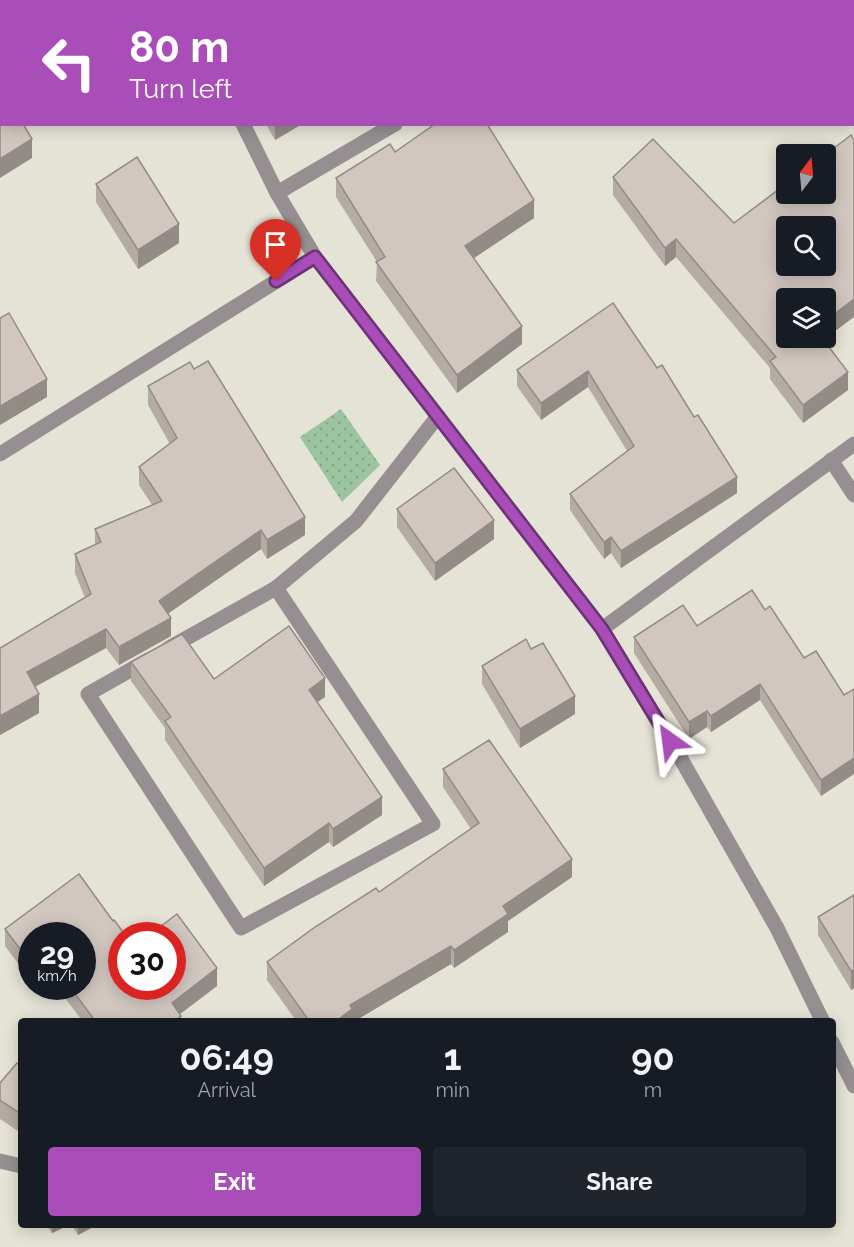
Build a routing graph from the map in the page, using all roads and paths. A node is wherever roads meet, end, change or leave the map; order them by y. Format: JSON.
{"nodes":[{"id":1,"x":244,"y":126,"type":"edge"},
{"id":2,"x":392,"y":126,"type":"edge"},
{"id":3,"x":277,"y":193,"type":"junction"},
{"id":4,"x":315,"y":257,"type":"junction"},
{"id":5,"x":438,"y":416,"type":"junction"},
{"id":6,"x":854,"y":444,"type":"edge"},
{"id":7,"x":0,"y":454,"type":"edge"},
{"id":8,"x":831,"y":460,"type":"junction"},
{"id":9,"x":854,"y":495,"type":"edge"},
{"id":10,"x":276,"y":588,"type":"junction"},
{"id":11,"x":602,"y":629,"type":"junction"},
{"id":12,"x":821,"y":1018,"type":"edge"},
{"id":13,"x":836,"y":1050,"type":"edge"},
{"id":14,"x":854,"y":1086,"type":"edge"},
{"id":15,"x":0,"y":1161,"type":"edge"},
{"id":16,"x":18,"y":1165,"type":"edge"}],
"edges":[{"from":1,"to":3,"type":"street"},
{"from":2,"to":3,"type":"street"},
{"from":3,"to":4,"type":"street"},
{"from":4,"to":5,"type":"street"},
{"from":4,"to":7,"type":"street"},
{"from":5,"to":10,"type":"street"},
{"from":5,"to":11,"type":"street"},
{"from":6,"to":8,"type":"street"},
{"from":8,"to":9,"type":"street"},
{"from":8,"to":11,"type":"street"},
{"from":10,"to":10,"type":"street"},
{"from":11,"to":12,"type":"street"},
{"from":13,"to":14,"type":"street"},
{"from":15,"to":16,"type":"street"}]}
